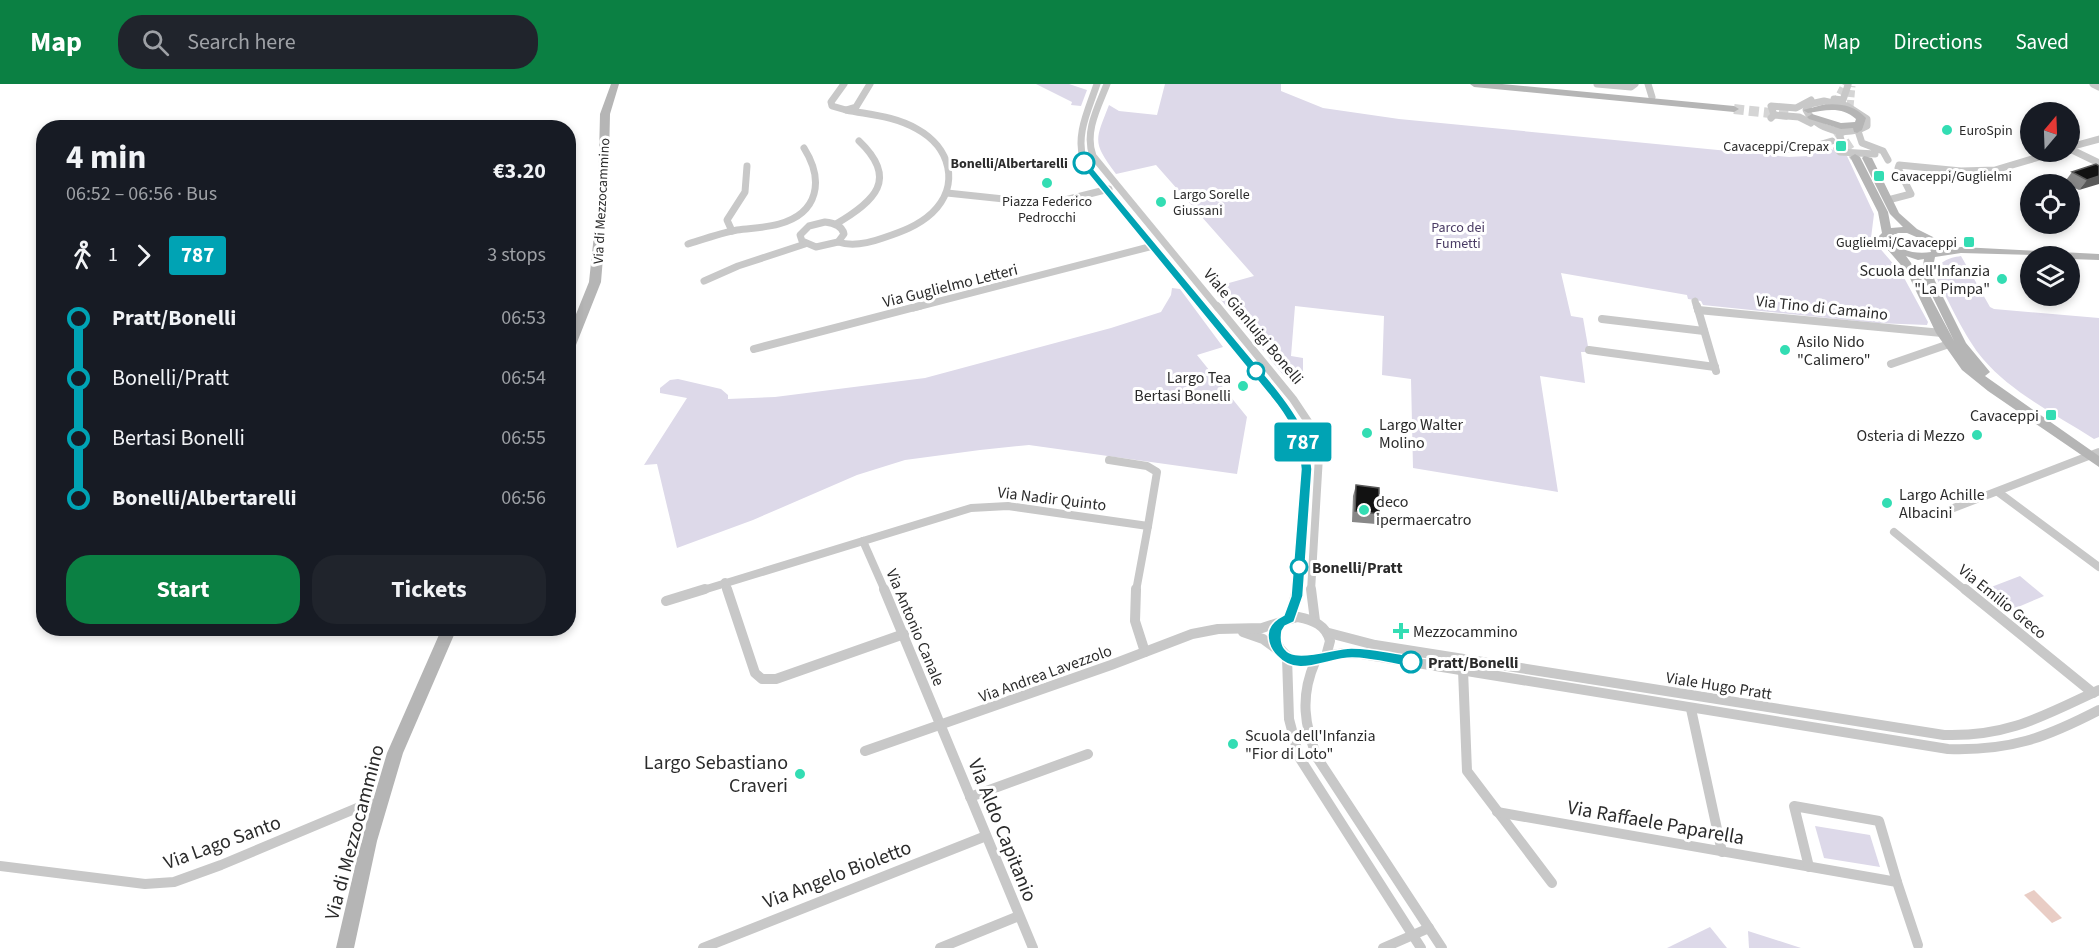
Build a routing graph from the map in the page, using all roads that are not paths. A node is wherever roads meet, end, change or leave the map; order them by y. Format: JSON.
{"nodes":[{"id":1,"x":615,"y":84,"type":"edge"},
{"id":2,"x":844,"y":84,"type":"edge"},
{"id":3,"x":870,"y":84,"type":"edge"},
{"id":4,"x":1097,"y":84,"type":"edge"},
{"id":5,"x":1107,"y":84,"type":"edge"},
{"id":6,"x":1474,"y":84,"type":"edge"},
{"id":7,"x":1519,"y":84,"type":"edge"},
{"id":8,"x":1597,"y":84,"type":"edge"},
{"id":9,"x":1635,"y":84,"type":"edge"},
{"id":10,"x":1648,"y":84,"type":"edge"},
{"id":11,"x":2093,"y":84,"type":"edge"},
{"id":12,"x":1531,"y":85,"type":"edge"},
{"id":13,"x":1848,"y":85,"type":"edge"},
{"id":14,"x":2099,"y":87,"type":"edge"},
{"id":15,"x":1652,"y":97,"type":"junction"},
{"id":16,"x":1843,"y":100,"type":"junction"},
{"id":17,"x":856,"y":107,"type":"junction"},
{"id":18,"x":1851,"y":109,"type":"junction"},
{"id":19,"x":846,"y":110,"type":"junction"},
{"id":20,"x":1818,"y":111,"type":"junction"},
{"id":21,"x":866,"y":112,"type":"junction"},
{"id":22,"x":1772,"y":112,"type":"junction"},
{"id":23,"x":1858,"y":128,"type":"junction"},
{"id":24,"x":1836,"y":129,"type":"junction"},
{"id":25,"x":2099,"y":139,"type":"edge"},
{"id":26,"x":859,"y":141,"type":"dead end"},
{"id":27,"x":1849,"y":145,"type":"junction"},
{"id":28,"x":2080,"y":145,"type":"edge"},
{"id":29,"x":804,"y":148,"type":"dead end"},
{"id":30,"x":1782,"y":149,"type":"dead end"},
{"id":31,"x":1875,"y":149,"type":"junction"},
{"id":32,"x":2080,"y":150,"type":"edge"},
{"id":33,"x":2080,"y":152,"type":"edge"},
{"id":34,"x":1855,"y":157,"type":"tunnel mouth"},
{"id":35,"x":1867,"y":158,"type":"tunnel mouth"},
{"id":36,"x":2099,"y":158,"type":"edge"},
{"id":37,"x":1888,"y":160,"type":"dead end"},
{"id":38,"x":2025,"y":162,"type":"edge"},
{"id":39,"x":2099,"y":163,"type":"edge"},
{"id":40,"x":747,"y":166,"type":"dead end"},
{"id":41,"x":1118,"y":187,"type":"junction"},
{"id":42,"x":1106,"y":190,"type":"junction"},
{"id":43,"x":947,"y":193,"type":"junction"},
{"id":44,"x":1888,"y":200,"type":"junction"},
{"id":45,"x":786,"y":222,"type":"junction"},
{"id":46,"x":836,"y":224,"type":"junction"},
{"id":47,"x":805,"y":228,"type":"junction"},
{"id":48,"x":732,"y":231,"type":"junction"},
{"id":49,"x":1887,"y":232,"type":"junction"},
{"id":50,"x":1915,"y":232,"type":"junction"},
{"id":51,"x":1927,"y":237,"type":"junction"},
{"id":52,"x":838,"y":242,"type":"junction"},
{"id":53,"x":688,"y":244,"type":"dead end"},
{"id":54,"x":806,"y":244,"type":"junction"},
{"id":55,"x":1151,"y":244,"type":"junction"},
{"id":56,"x":1894,"y":249,"type":"junction"},
{"id":57,"x":2099,"y":251,"type":"edge"},
{"id":58,"x":1933,"y":255,"type":"junction"},
{"id":59,"x":1087,"y":257,"type":"dead end"},
{"id":60,"x":2099,"y":257,"type":"edge"},
{"id":61,"x":704,"y":281,"type":"dead end"},
{"id":62,"x":1602,"y":319,"type":"dead end"},
{"id":63,"x":576,"y":330,"type":"edge"},
{"id":64,"x":1704,"y":331,"type":"junction"},
{"id":65,"x":1942,"y":333,"type":"junction"},
{"id":66,"x":1949,"y":344,"type":"junction"},
{"id":67,"x":754,"y":349,"type":"dead end"},
{"id":68,"x":1589,"y":350,"type":"dead end"},
{"id":69,"x":1892,"y":364,"type":"dead end"},
{"id":70,"x":2097,"y":455,"type":"edge"},
{"id":71,"x":1109,"y":460,"type":"dead end"},
{"id":72,"x":1998,"y":492,"type":"junction"},
{"id":73,"x":1951,"y":509,"type":"dead end"},
{"id":74,"x":1148,"y":526,"type":"junction"},
{"id":75,"x":1894,"y":532,"type":"dead end"},
{"id":76,"x":863,"y":541,"type":"junction"},
{"id":77,"x":2099,"y":567,"type":"edge"},
{"id":78,"x":725,"y":582,"type":"junction"},
{"id":79,"x":666,"y":600,"type":"dead end"},
{"id":80,"x":1285,"y":620,"type":"junction"},
{"id":81,"x":1316,"y":621,"type":"junction"},
{"id":82,"x":1235,"y":629,"type":"junction"},
{"id":83,"x":1329,"y":633,"type":"junction"},
{"id":84,"x":904,"y":634,"type":"junction"},
{"id":85,"x":446,"y":636,"type":"edge"},
{"id":86,"x":1145,"y":652,"type":"junction"},
{"id":87,"x":1284,"y":655,"type":"junction"},
{"id":88,"x":1326,"y":656,"type":"junction"},
{"id":89,"x":1314,"y":662,"type":"junction"},
{"id":90,"x":1463,"y":670,"type":"junction"},
{"id":91,"x":2096,"y":691,"type":"edge"},
{"id":92,"x":1690,"y":709,"type":"junction"},
{"id":93,"x":2099,"y":710,"type":"edge"},
{"id":94,"x":940,"y":726,"type":"junction"},
{"id":95,"x":866,"y":751,"type":"dead end"},
{"id":96,"x":1088,"y":754,"type":"dead end"},
{"id":97,"x":970,"y":797,"type":"junction"},
{"id":98,"x":380,"y":802,"type":"junction"},
{"id":99,"x":1497,"y":812,"type":"junction"},
{"id":100,"x":986,"y":836,"type":"junction"},
{"id":101,"x":1722,"y":852,"type":"junction"},
{"id":102,"x":0,"y":866,"type":"edge"},
{"id":103,"x":1809,"y":867,"type":"junction"},
{"id":104,"x":1897,"y":882,"type":"junction"},
{"id":105,"x":1552,"y":883,"type":"dead end"},
{"id":106,"x":1019,"y":916,"type":"junction"},
{"id":107,"x":1429,"y":928,"type":"junction"},
{"id":108,"x":1413,"y":935,"type":"junction"},
{"id":109,"x":1918,"y":945,"type":"dead end"},
{"id":110,"x":345,"y":948,"type":"edge"},
{"id":111,"x":703,"y":948,"type":"edge"},
{"id":112,"x":940,"y":948,"type":"edge"},
{"id":113,"x":1033,"y":948,"type":"edge"},
{"id":114,"x":1383,"y":948,"type":"edge"},
{"id":115,"x":1421,"y":948,"type":"edge"},
{"id":116,"x":1442,"y":948,"type":"edge"}],
"edges":[{"from":1,"to":63,"type":"street","name":"Via di Mezzocammino"},
{"from":2,"to":19,"type":"street"},
{"from":3,"to":17,"type":"street"},
{"from":4,"to":42,"type":"street","name":"Viale Gianluigi Bonelli"},
{"from":5,"to":41,"type":"street","name":"Viale Gianluigi Bonelli"},
{"from":6,"to":15,"type":"street"},
{"from":7,"to":12,"type":"street"},
{"from":8,"to":9,"type":"street"},
{"from":10,"to":15,"type":"street"},
{"from":11,"to":14,"type":"street"},
{"from":12,"to":15,"type":"street"},
{"from":13,"to":16,"type":"street"},
{"from":16,"to":18,"type":"street"},
{"from":16,"to":22,"type":"street"},
{"from":17,"to":19,"type":"street"},
{"from":17,"to":21,"type":"street"},
{"from":18,"to":20,"type":"street"},
{"from":18,"to":20,"type":"street"},
{"from":18,"to":23,"type":"street"},
{"from":19,"to":21,"type":"street"},
{"from":20,"to":22,"type":"street"},
{"from":20,"to":24,"type":"street"},
{"from":20,"to":24,"type":"street"},
{"from":21,"to":43,"type":"street"},
{"from":22,"to":24,"type":"street"},
{"from":23,"to":24,"type":"street"},
{"from":23,"to":27,"type":"street"},
{"from":24,"to":27,"type":"street"},
{"from":25,"to":28,"type":"street"},
{"from":26,"to":46,"type":"street"},
{"from":27,"to":30,"type":"street"},
{"from":27,"to":31,"type":"street"},
{"from":27,"to":31,"type":"street"},
{"from":29,"to":45,"type":"street"},
{"from":31,"to":37,"type":"street"},
{"from":32,"to":36,"type":"street"},
{"from":33,"to":39,"type":"street"},
{"from":34,"to":49,"type":"street"},
{"from":35,"to":44,"type":"street"},
{"from":38,"to":44,"type":"street"},
{"from":40,"to":48,"type":"street"},
{"from":41,"to":42,"type":"street"},
{"from":41,"to":81,"type":"street","name":"Viale Gianluigi Bonelli"},
{"from":42,"to":43,"type":"street"},
{"from":42,"to":55,"type":"street","name":"Viale Gianluigi Bonelli"},
{"from":43,"to":52,"type":"street"},
{"from":44,"to":50,"type":"street"},
{"from":45,"to":47,"type":"street"},
{"from":45,"to":48,"type":"street"},
{"from":46,"to":47,"type":"street"},
{"from":46,"to":52,"type":"street"},
{"from":47,"to":54,"type":"street"},
{"from":48,"to":53,"type":"street"},
{"from":49,"to":50,"type":"street"},
{"from":49,"to":56,"type":"street"},
{"from":50,"to":51,"type":"street"},
{"from":51,"to":57,"type":"street"},
{"from":51,"to":58,"type":"street"},
{"from":52,"to":54,"type":"street"},
{"from":54,"to":61,"type":"street"},
{"from":55,"to":59,"type":"street"},
{"from":55,"to":67,"type":"street","name":"Via Guglielmo Letteri"},
{"from":55,"to":80,"type":"street","name":"Viale Gianluigi Bonelli"},
{"from":56,"to":58,"type":"street"},
{"from":56,"to":65,"type":"street"},
{"from":58,"to":60,"type":"street"},
{"from":58,"to":70,"type":"street"},
{"from":62,"to":64,"type":"street"},
{"from":64,"to":65,"type":"street","name":"Via Tino di Camaino"},
{"from":64,"to":68,"type":"street","name":"Via Tino di Camaino"},
{"from":65,"to":66,"type":"street"},
{"from":66,"to":69,"type":"street"},
{"from":66,"to":70,"type":"street"},
{"from":70,"to":72,"type":"street"},
{"from":71,"to":74,"type":"street"},
{"from":72,"to":73,"type":"street"},
{"from":72,"to":77,"type":"street"},
{"from":74,"to":76,"type":"street","name":"Via Nadir Quinto"},
{"from":74,"to":86,"type":"street"},
{"from":75,"to":91,"type":"street","name":"Via Emilio Greco"},
{"from":76,"to":78,"type":"street","name":"Via Nadir Quinto"},
{"from":76,"to":84,"type":"street","name":"Via Antonio Canale"},
{"from":78,"to":79,"type":"street","name":"Via Nadir Quinto"},
{"from":78,"to":84,"type":"street"},
{"from":80,"to":81,"type":"street"},
{"from":80,"to":82,"type":"street","name":"Via Andrea Lavezzolo"},
{"from":80,"to":87,"type":"street"},
{"from":81,"to":83,"type":"street"},
{"from":82,"to":86,"type":"street","name":"Via Andrea Lavezzolo"},
{"from":82,"to":87,"type":"street"},
{"from":83,"to":88,"type":"street"},
{"from":83,"to":91,"type":"street","name":"Viale Hugo Pratt"},
{"from":84,"to":94,"type":"street","name":"Via Antonio Canale"},
{"from":85,"to":98,"type":"street","name":"Via di Mezzocammino"},
{"from":86,"to":94,"type":"street","name":"Via Andrea Lavezzolo"},
{"from":87,"to":89,"type":"street"},
{"from":87,"to":108,"type":"street"},
{"from":88,"to":89,"type":"street"},
{"from":88,"to":90,"type":"street","name":"Viale Hugo Pratt"},
{"from":89,"to":107,"type":"street"},
{"from":90,"to":92,"type":"street","name":"Viale Hugo Pratt"},
{"from":90,"to":99,"type":"street"},
{"from":92,"to":93,"type":"street","name":"Viale Hugo Pratt"},
{"from":92,"to":101,"type":"street"},
{"from":94,"to":95,"type":"street","name":"Via Andrea Lavezzolo"},
{"from":94,"to":97,"type":"street","name":"Via Aldo Capitanio"},
{"from":96,"to":97,"type":"street"},
{"from":97,"to":100,"type":"street","name":"Via Aldo Capitanio"},
{"from":98,"to":102,"type":"street","name":"Via Lago Santo"},
{"from":98,"to":110,"type":"street","name":"Via di Mezzocammino"},
{"from":99,"to":101,"type":"street","name":"Via Raffaele Paparella"},
{"from":99,"to":105,"type":"street"},
{"from":100,"to":106,"type":"street","name":"Via Aldo Capitanio"},
{"from":100,"to":111,"type":"street","name":"Via Angelo Bioletto"},
{"from":101,"to":103,"type":"street","name":"Via Raffaele Paparella"},
{"from":103,"to":104,"type":"street","name":"Via Raffaele Paparella"},
{"from":103,"to":104,"type":"street"},
{"from":104,"to":109,"type":"street"},
{"from":106,"to":112,"type":"street"},
{"from":106,"to":113,"type":"street","name":"Via Aldo Capitanio"},
{"from":107,"to":108,"type":"street"},
{"from":107,"to":116,"type":"street"},
{"from":108,"to":114,"type":"street"},
{"from":108,"to":115,"type":"street"}]}
